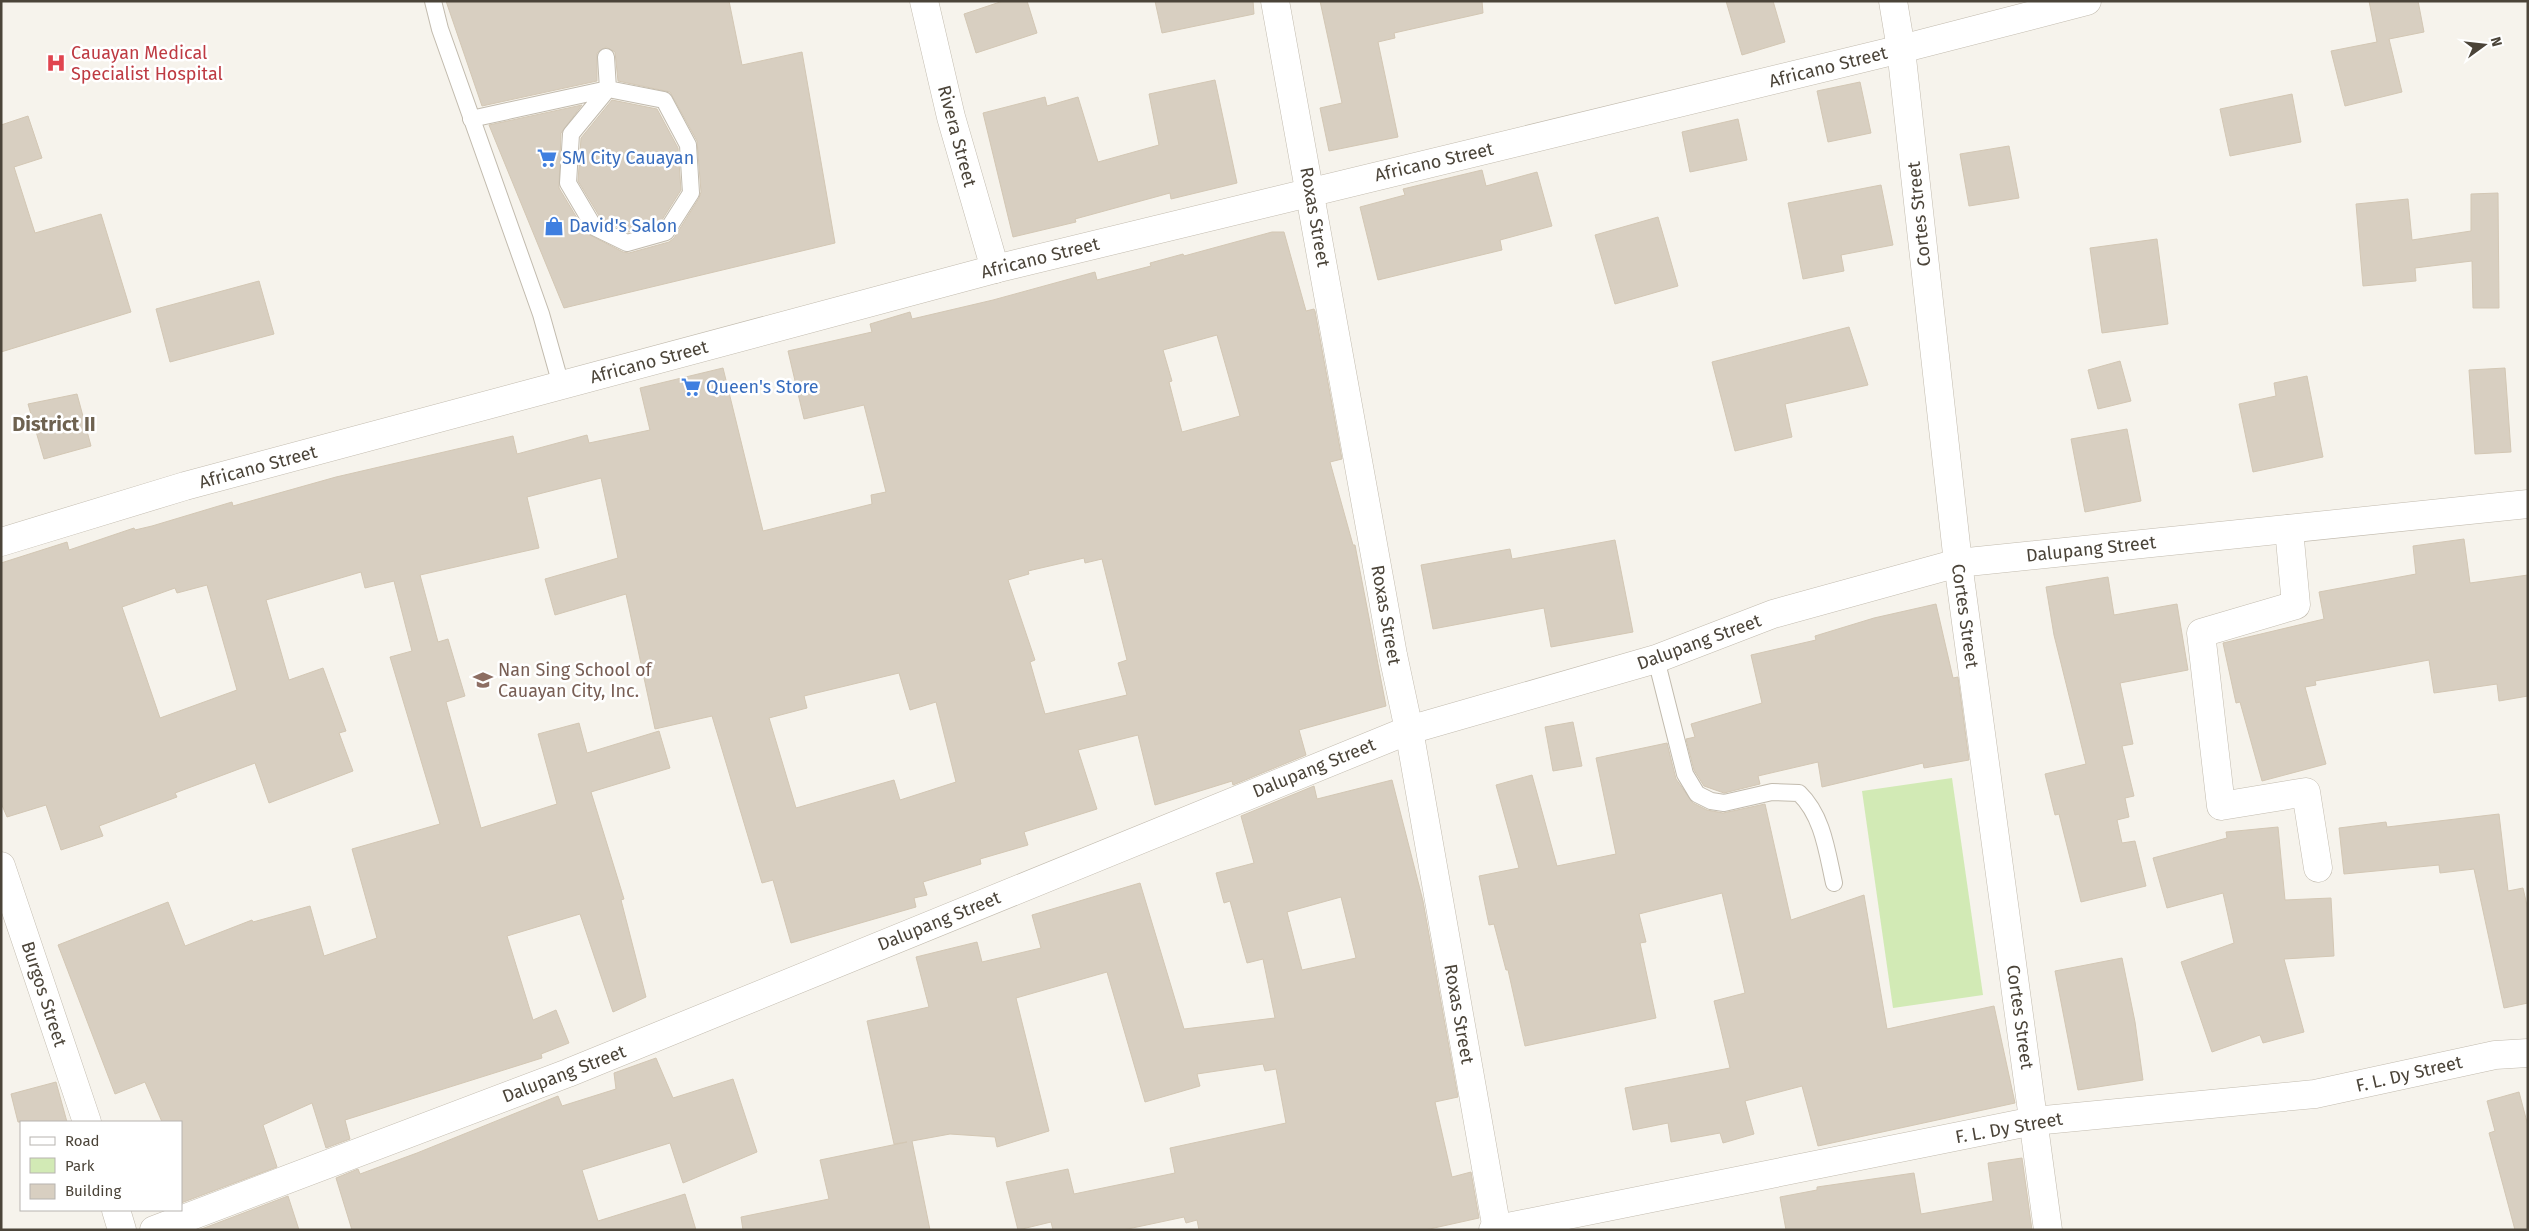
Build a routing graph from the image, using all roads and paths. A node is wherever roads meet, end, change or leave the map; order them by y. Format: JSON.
{"nodes":[{"id":1,"x":434,"y":1,"type":"edge"},
{"id":2,"x":924,"y":1,"type":"edge"},
{"id":3,"x":1275,"y":1,"type":"edge"},
{"id":4,"x":1893,"y":1,"type":"edge"},
{"id":5,"x":2087,"y":1,"type":"edge"},
{"id":6,"x":1901,"y":49,"type":"junction"},
{"id":7,"x":606,"y":57,"type":"dead end"},
{"id":8,"x":608,"y":88,"type":"junction"},
{"id":9,"x":472,"y":119,"type":"junction"},
{"id":10,"x":1310,"y":192,"type":"junction"},
{"id":11,"x":995,"y":269,"type":"junction"},
{"id":12,"x":562,"y":385,"type":"junction"},
{"id":13,"x":2528,"y":504,"type":"edge"},
{"id":14,"x":2289,"y":529,"type":"junction"},
{"id":15,"x":1,"y":542,"type":"edge"},
{"id":16,"x":1958,"y":563,"type":"junction"},
{"id":17,"x":1656,"y":660,"type":"junction"},
{"id":18,"x":1409,"y":730,"type":"junction"},
{"id":19,"x":1,"y":866,"type":"edge"},
{"id":20,"x":2318,"y":868,"type":"dead end"},
{"id":21,"x":1834,"y":883,"type":"dead end"},
{"id":22,"x":2528,"y":1053,"type":"edge"},
{"id":23,"x":87,"y":1121,"type":"edge"},
{"id":24,"x":2034,"y":1121,"type":"junction"},
{"id":25,"x":116,"y":1211,"type":"edge"},
{"id":26,"x":1495,"y":1229,"type":"edge"},
{"id":27,"x":122,"y":1230,"type":"edge"},
{"id":28,"x":154,"y":1230,"type":"edge"},
{"id":29,"x":2048,"y":1230,"type":"edge"}],
"edges":[{"from":1,"to":9,"type":"lane"},
{"from":2,"to":11,"type":"street","name":"Rivera Street"},
{"from":3,"to":10,"type":"street","name":"Roxas Street"},
{"from":4,"to":6,"type":"street","name":"Cortes Street"},
{"from":5,"to":6,"type":"street","name":"Africano Street"},
{"from":6,"to":10,"type":"street","name":"Africano Street"},
{"from":6,"to":16,"type":"street","name":"Cortes Street"},
{"from":7,"to":8,"type":"lane"},
{"from":8,"to":8,"type":"lane"},
{"from":8,"to":9,"type":"lane"},
{"from":9,"to":12,"type":"lane"},
{"from":10,"to":11,"type":"street","name":"Africano Street"},
{"from":10,"to":18,"type":"street","name":"Roxas Street"},
{"from":11,"to":12,"type":"street","name":"Africano Street"},
{"from":12,"to":15,"type":"street","name":"Africano Street"},
{"from":13,"to":14,"type":"street","name":"Dalupang Street"},
{"from":14,"to":16,"type":"street","name":"Dalupang Street"},
{"from":14,"to":20,"type":"street"},
{"from":16,"to":17,"type":"street","name":"Dalupang Street"},
{"from":16,"to":24,"type":"street","name":"Cortes Street"},
{"from":17,"to":18,"type":"street","name":"Dalupang Street"},
{"from":17,"to":21,"type":"lane"},
{"from":18,"to":26,"type":"street","name":"Roxas Street"},
{"from":18,"to":28,"type":"street","name":"Dalupang Street"},
{"from":19,"to":23,"type":"street","name":"Burgos Street"},
{"from":22,"to":24,"type":"street","name":"F. L. Dy Street"},
{"from":24,"to":26,"type":"street","name":"F. L. Dy Street"},
{"from":24,"to":29,"type":"street","name":"Cortes Street"},
{"from":25,"to":27,"type":"street"}]}
